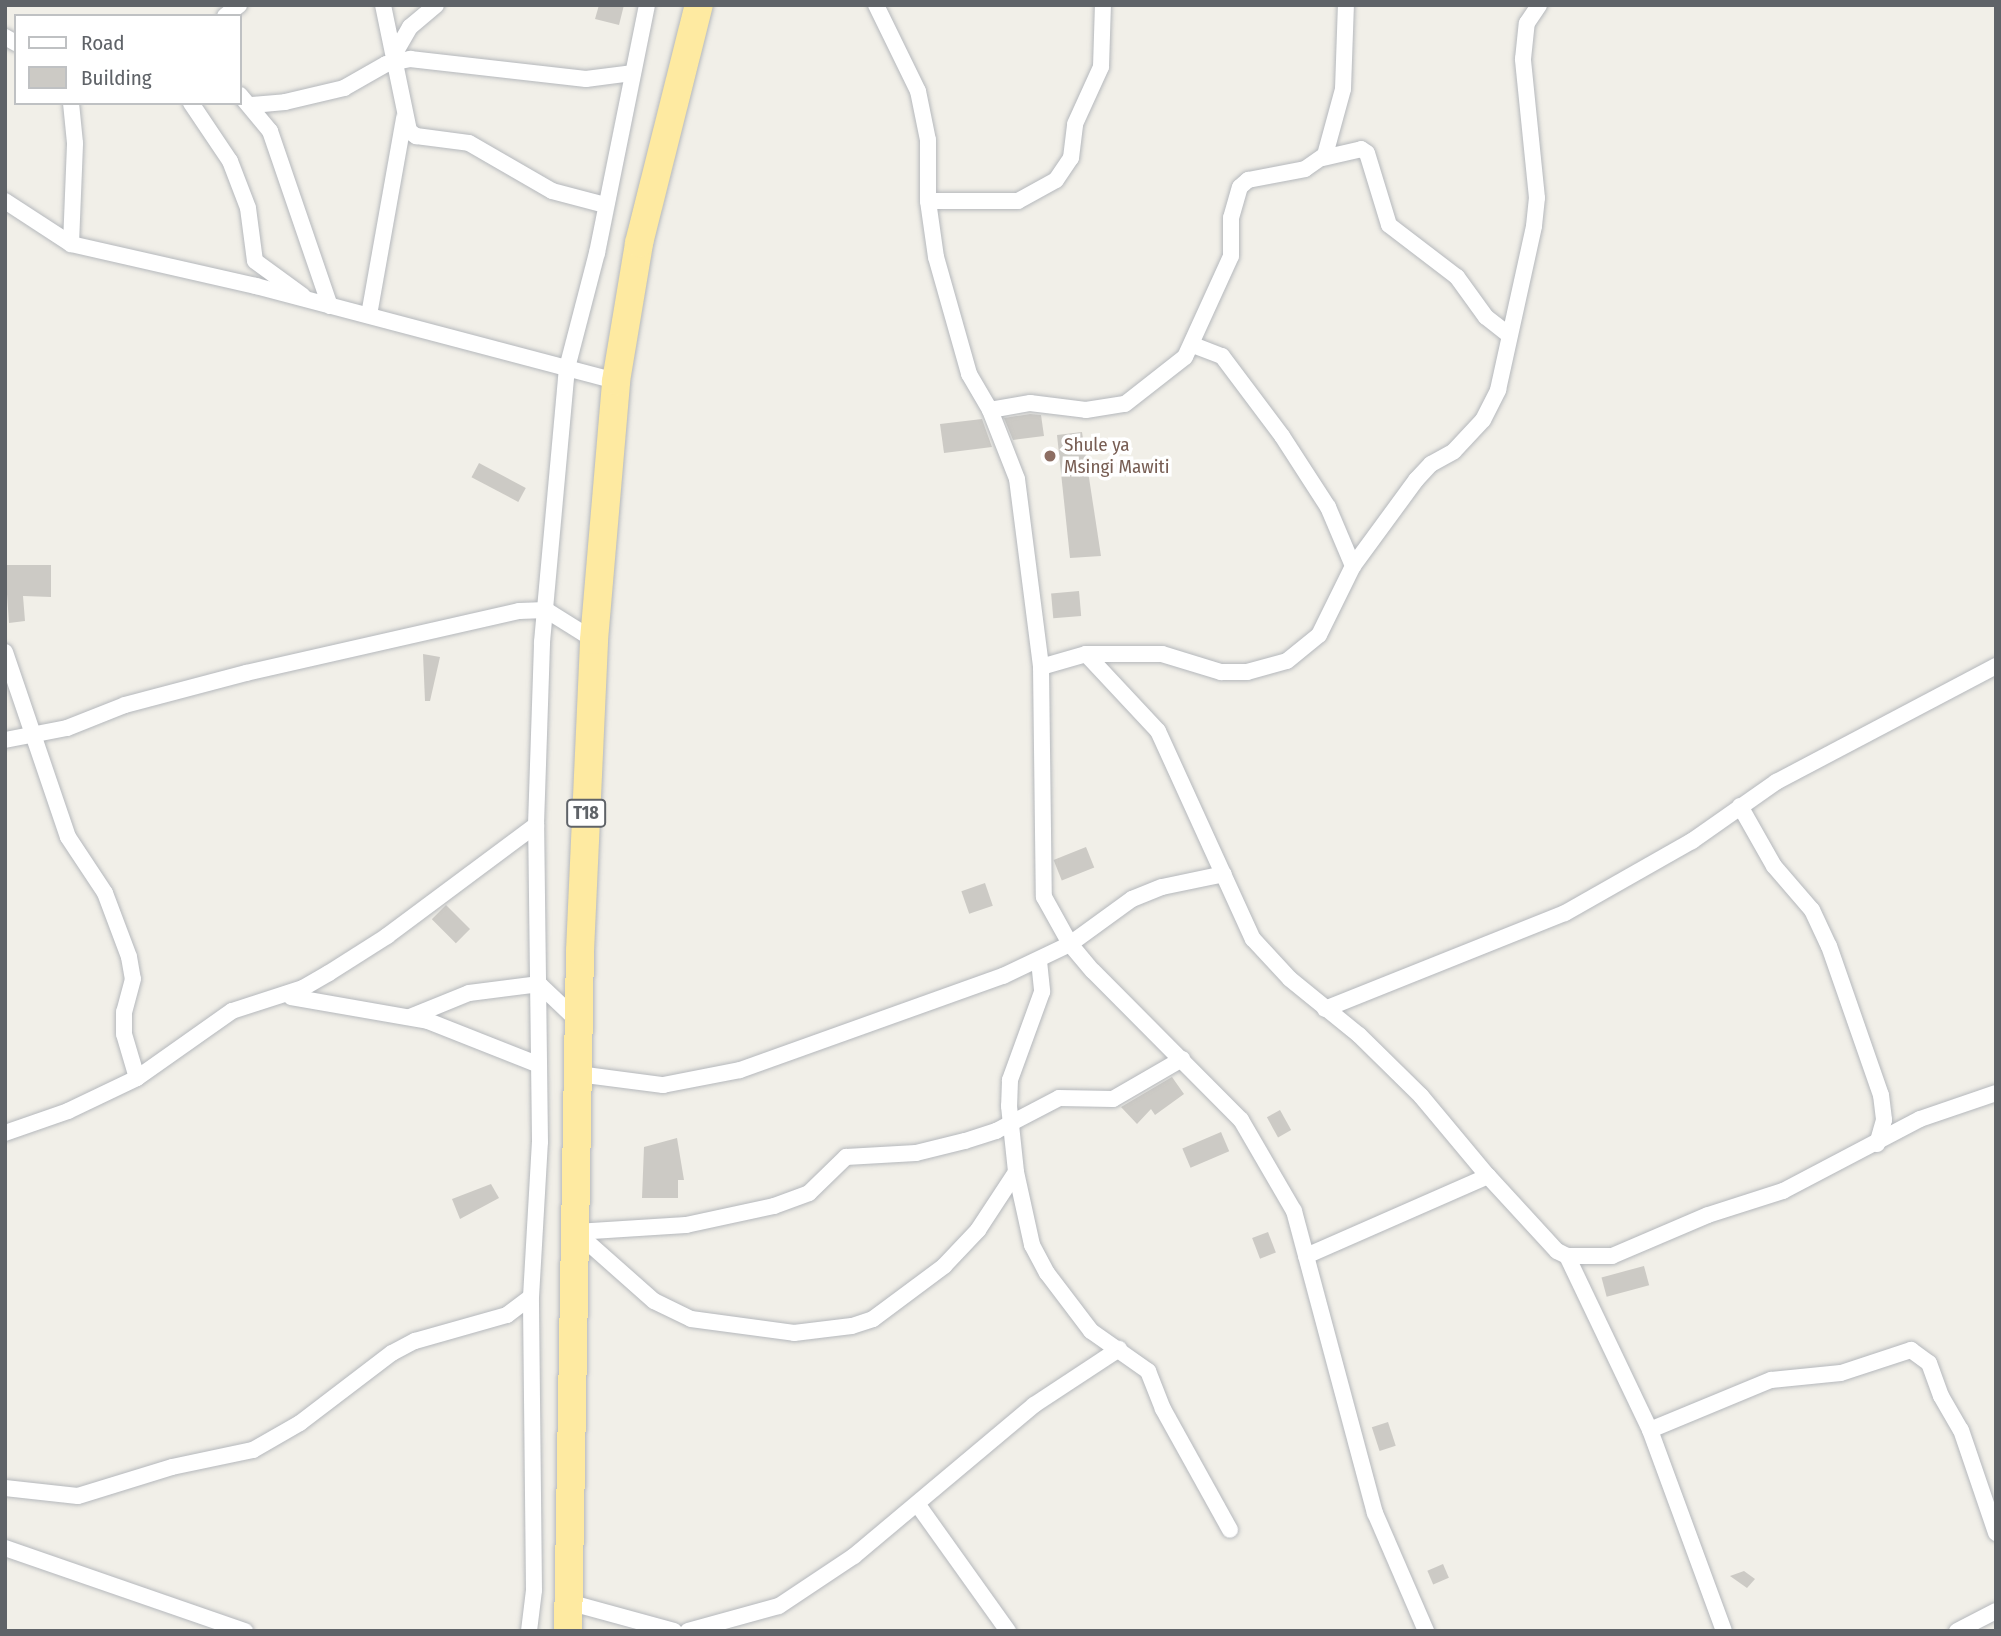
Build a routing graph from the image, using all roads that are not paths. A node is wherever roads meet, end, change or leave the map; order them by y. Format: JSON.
{"nodes":[{"id":1,"x":383,"y":5,"type":"edge"},
{"id":2,"x":436,"y":5,"type":"edge"},
{"id":3,"x":647,"y":5,"type":"edge"},
{"id":4,"x":699,"y":5,"type":"edge"},
{"id":5,"x":876,"y":5,"type":"edge"},
{"id":6,"x":1103,"y":5,"type":"edge"},
{"id":7,"x":1346,"y":5,"type":"edge"},
{"id":8,"x":1539,"y":5,"type":"edge"},
{"id":9,"x":396,"y":57,"type":"junction"},
{"id":10,"x":632,"y":73,"type":"junction"},
{"id":11,"x":246,"y":100,"type":"edge"},
{"id":12,"x":71,"y":105,"type":"edge"},
{"id":13,"x":192,"y":105,"type":"edge"},
{"id":14,"x":404,"y":118,"type":"junction"},
{"id":15,"x":1323,"y":158,"type":"junction"},
{"id":16,"x":5,"y":201,"type":"edge"},
{"id":17,"x":928,"y":201,"type":"junction"},
{"id":18,"x":606,"y":205,"type":"junction"},
{"id":19,"x":71,"y":244,"type":"junction"},
{"id":20,"x":305,"y":298,"type":"junction"},
{"id":21,"x":330,"y":306,"type":"junction"},
{"id":22,"x":369,"y":315,"type":"junction"},
{"id":23,"x":1509,"y":335,"type":"junction"},
{"id":24,"x":1193,"y":345,"type":"junction"},
{"id":25,"x":567,"y":368,"type":"junction"},
{"id":26,"x":615,"y":381,"type":"junction"},
{"id":27,"x":990,"y":410,"type":"junction"},
{"id":28,"x":1353,"y":566,"type":"junction"},
{"id":29,"x":545,"y":610,"type":"junction"},
{"id":30,"x":594,"y":640,"type":"junction"},
{"id":31,"x":5,"y":652,"type":"edge"},
{"id":32,"x":1086,"y":654,"type":"junction"},
{"id":33,"x":1996,"y":666,"type":"edge"},
{"id":34,"x":1041,"y":667,"type":"junction"},
{"id":35,"x":31,"y":735,"type":"junction"},
{"id":36,"x":5,"y":740,"type":"edge"},
{"id":37,"x":1740,"y":806,"type":"junction"},
{"id":38,"x":536,"y":825,"type":"junction"},
{"id":39,"x":1224,"y":874,"type":"junction"},
{"id":40,"x":1070,"y":944,"type":"junction"},
{"id":41,"x":1039,"y":961,"type":"junction"},
{"id":42,"x":539,"y":984,"type":"junction"},
{"id":43,"x":275,"y":998,"type":"junction"},
{"id":44,"x":1325,"y":1009,"type":"junction"},
{"id":45,"x":410,"y":1017,"type":"junction"},
{"id":46,"x":579,"y":1022,"type":"junction"},
{"id":47,"x":1182,"y":1059,"type":"junction"},
{"id":48,"x":540,"y":1065,"type":"junction"},
{"id":49,"x":578,"y":1074,"type":"junction"},
{"id":50,"x":137,"y":1077,"type":"junction"},
{"id":51,"x":1996,"y":1093,"type":"edge"},
{"id":52,"x":1011,"y":1123,"type":"junction"},
{"id":53,"x":5,"y":1133,"type":"edge"},
{"id":54,"x":1877,"y":1144,"type":"junction"},
{"id":55,"x":1016,"y":1172,"type":"junction"},
{"id":56,"x":1488,"y":1176,"type":"junction"},
{"id":57,"x":576,"y":1233,"type":"junction"},
{"id":58,"x":1306,"y":1256,"type":"junction"},
{"id":59,"x":1567,"y":1256,"type":"junction"},
{"id":60,"x":531,"y":1297,"type":"junction"},
{"id":61,"x":1119,"y":1349,"type":"junction"},
{"id":62,"x":1650,"y":1430,"type":"junction"},
{"id":63,"x":5,"y":1488,"type":"edge"},
{"id":64,"x":918,"y":1505,"type":"junction"},
{"id":65,"x":1230,"y":1530,"type":"dead end"},
{"id":66,"x":1996,"y":1533,"type":"edge"},
{"id":67,"x":5,"y":1548,"type":"edge"},
{"id":68,"x":568,"y":1602,"type":"junction"},
{"id":69,"x":1996,"y":1611,"type":"edge"},
{"id":70,"x":245,"y":1631,"type":"edge"},
{"id":71,"x":529,"y":1631,"type":"edge"},
{"id":72,"x":568,"y":1631,"type":"edge"},
{"id":73,"x":674,"y":1631,"type":"edge"},
{"id":74,"x":688,"y":1631,"type":"edge"},
{"id":75,"x":1009,"y":1631,"type":"edge"},
{"id":76,"x":1426,"y":1631,"type":"edge"},
{"id":77,"x":1724,"y":1631,"type":"edge"},
{"id":78,"x":1957,"y":1631,"type":"edge"}],
"edges":[{"from":1,"to":9,"type":"street"},
{"from":2,"to":9,"type":"street"},
{"from":3,"to":10,"type":"street"},
{"from":4,"to":26,"type":"highway","number":"T18"},
{"from":5,"to":17,"type":"street"},
{"from":6,"to":17,"type":"street"},
{"from":7,"to":15,"type":"street"},
{"from":8,"to":23,"type":"street"},
{"from":9,"to":10,"type":"street"},
{"from":9,"to":11,"type":"street"},
{"from":9,"to":14,"type":"street"},
{"from":10,"to":18,"type":"street"},
{"from":11,"to":21,"type":"street"},
{"from":12,"to":19,"type":"street"},
{"from":13,"to":20,"type":"street"},
{"from":14,"to":18,"type":"street"},
{"from":14,"to":22,"type":"street"},
{"from":15,"to":23,"type":"street"},
{"from":15,"to":24,"type":"street"},
{"from":16,"to":19,"type":"street"},
{"from":17,"to":27,"type":"street"},
{"from":18,"to":25,"type":"street"},
{"from":19,"to":20,"type":"street"},
{"from":20,"to":21,"type":"street"},
{"from":21,"to":22,"type":"street"},
{"from":22,"to":25,"type":"street"},
{"from":23,"to":28,"type":"street"},
{"from":24,"to":27,"type":"street"},
{"from":24,"to":28,"type":"street"},
{"from":25,"to":26,"type":"street"},
{"from":25,"to":29,"type":"street"},
{"from":26,"to":30,"type":"highway","number":"T18"},
{"from":27,"to":34,"type":"street"},
{"from":28,"to":32,"type":"street"},
{"from":29,"to":30,"type":"street"},
{"from":29,"to":35,"type":"street"},
{"from":29,"to":38,"type":"street"},
{"from":30,"to":46,"type":"highway","number":"T18"},
{"from":31,"to":35,"type":"street"},
{"from":32,"to":34,"type":"street"},
{"from":32,"to":39,"type":"street"},
{"from":33,"to":37,"type":"street"},
{"from":34,"to":40,"type":"street"},
{"from":35,"to":36,"type":"street"},
{"from":35,"to":50,"type":"street"},
{"from":37,"to":44,"type":"street"},
{"from":37,"to":54,"type":"street"},
{"from":38,"to":42,"type":"street"},
{"from":38,"to":43,"type":"street"},
{"from":39,"to":40,"type":"street"},
{"from":39,"to":44,"type":"street"},
{"from":40,"to":41,"type":"street"},
{"from":40,"to":47,"type":"street"},
{"from":41,"to":49,"type":"street"},
{"from":41,"to":52,"type":"street"},
{"from":42,"to":45,"type":"street"},
{"from":42,"to":46,"type":"street"},
{"from":42,"to":48,"type":"street"},
{"from":43,"to":45,"type":"street"},
{"from":43,"to":50,"type":"street"},
{"from":44,"to":56,"type":"street"},
{"from":45,"to":48,"type":"street"},
{"from":46,"to":49,"type":"highway","number":"T18"},
{"from":47,"to":52,"type":"street"},
{"from":47,"to":58,"type":"street"},
{"from":48,"to":60,"type":"street"},
{"from":49,"to":57,"type":"highway","number":"T18"},
{"from":50,"to":53,"type":"street"},
{"from":51,"to":54,"type":"street"},
{"from":52,"to":55,"type":"street"},
{"from":52,"to":57,"type":"street"},
{"from":54,"to":59,"type":"street"},
{"from":55,"to":57,"type":"street"},
{"from":55,"to":61,"type":"street"},
{"from":56,"to":58,"type":"street"},
{"from":56,"to":59,"type":"street"},
{"from":57,"to":68,"type":"highway","number":"T18"},
{"from":58,"to":76,"type":"street"},
{"from":59,"to":62,"type":"street"},
{"from":60,"to":63,"type":"street"},
{"from":60,"to":71,"type":"street"},
{"from":61,"to":64,"type":"street"},
{"from":61,"to":65,"type":"street"},
{"from":62,"to":66,"type":"street"},
{"from":62,"to":77,"type":"street"},
{"from":64,"to":74,"type":"street"},
{"from":64,"to":75,"type":"street"},
{"from":67,"to":70,"type":"street"},
{"from":68,"to":72,"type":"highway","number":"T18"},
{"from":68,"to":73,"type":"street"},
{"from":69,"to":78,"type":"street"}]}
